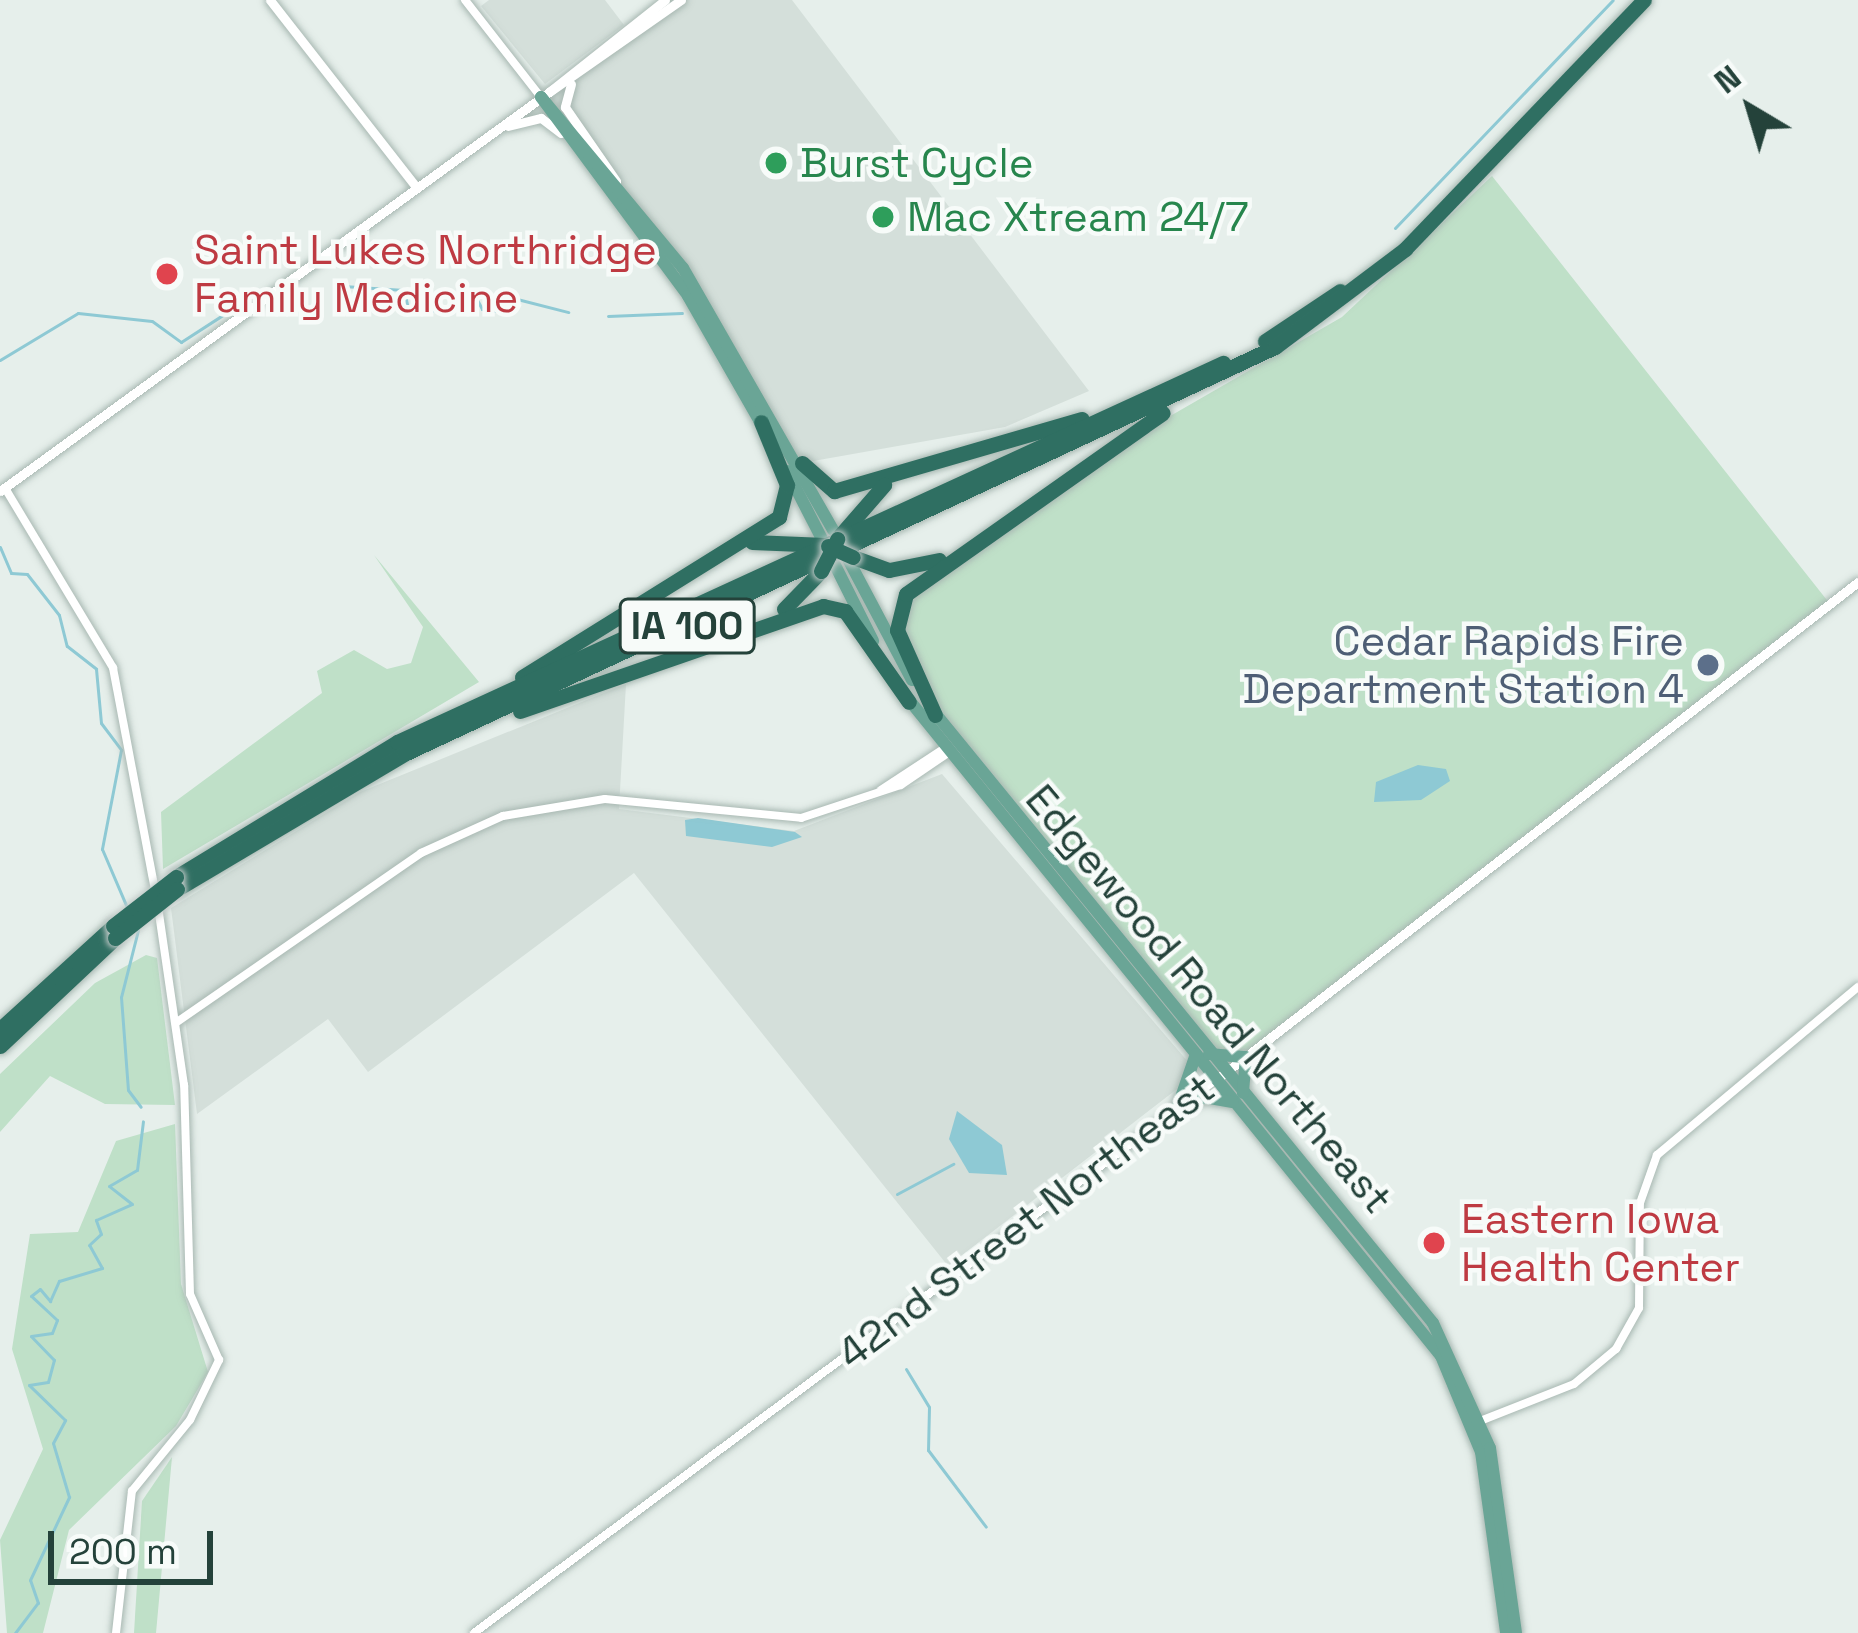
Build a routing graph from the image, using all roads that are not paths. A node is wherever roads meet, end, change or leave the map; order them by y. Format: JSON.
{"nodes":[{"id":1,"x":271,"y":0,"type":"edge"},
{"id":2,"x":465,"y":0,"type":"edge"},
{"id":3,"x":665,"y":0,"type":"edge"},
{"id":4,"x":681,"y":0,"type":"edge"},
{"id":5,"x":1630,"y":0,"type":"edge"},
{"id":6,"x":1644,"y":0,"type":"edge"},
{"id":7,"x":583,"y":71,"type":"junction"},
{"id":8,"x":545,"y":94,"type":"junction"},
{"id":9,"x":491,"y":133,"type":"junction"},
{"id":10,"x":570,"y":143,"type":"junction"},
{"id":11,"x":618,"y":186,"type":"junction"},
{"id":12,"x":416,"y":187,"type":"junction"},
{"id":13,"x":1339,"y":305,"type":"junction"},
{"id":14,"x":1180,"y":382,"type":"junction"},
{"id":15,"x":761,"y":422,"type":"junction"},
{"id":16,"x":802,"y":463,"type":"junction"},
{"id":17,"x":943,"y":464,"type":"junction"},
{"id":18,"x":2,"y":490,"type":"edge"},
{"id":19,"x":1042,"y":494,"type":"junction"},
{"id":20,"x":835,"y":548,"type":"junction"},
{"id":21,"x":1858,"y":582,"type":"edge"},
{"id":22,"x":657,"y":595,"type":"junction"},
{"id":23,"x":703,"y":640,"type":"junction"},
{"id":24,"x":909,"y":702,"type":"junction"},
{"id":25,"x":935,"y":715,"type":"junction"},
{"id":26,"x":397,"y":742,"type":"junction"},
{"id":27,"x":949,"y":750,"type":"junction"},
{"id":28,"x":362,"y":776,"type":"junction"},
{"id":29,"x":177,"y":884,"type":"junction"},
{"id":30,"x":114,"y":932,"type":"junction"},
{"id":31,"x":1858,"y":987,"type":"edge"},
{"id":32,"x":177,"y":1022,"type":"junction"},
{"id":33,"x":0,"y":1029,"type":"edge"},
{"id":34,"x":0,"y":1046,"type":"edge"},
{"id":35,"x":1202,"y":1054,"type":"junction"},
{"id":36,"x":1246,"y":1057,"type":"junction"},
{"id":37,"x":1221,"y":1076,"type":"junction"},
{"id":38,"x":1242,"y":1101,"type":"junction"},
{"id":39,"x":1173,"y":1112,"type":"junction"},
{"id":40,"x":1477,"y":1423,"type":"junction"},
{"id":41,"x":1497,"y":1557,"type":"junction"},
{"id":42,"x":1510,"y":1580,"type":"junction"},
{"id":43,"x":116,"y":1633,"type":"edge"},
{"id":44,"x":474,"y":1633,"type":"edge"},
{"id":45,"x":1506,"y":1633,"type":"edge"},
{"id":46,"x":1516,"y":1633,"type":"edge"}],
"edges":[{"from":1,"to":12,"type":"main road"},
{"from":2,"to":8,"type":"street"},
{"from":3,"to":8,"type":"main road"},
{"from":4,"to":7,"type":"main road"},
{"from":5,"to":14,"type":"highway","number":"IA 100"},
{"from":6,"to":13,"type":"highway","number":"IA 100"},
{"from":7,"to":8,"type":"main road"},
{"from":7,"to":11,"type":"main road"},
{"from":8,"to":9,"type":"main road"},
{"from":8,"to":10,"type":"main road","name":"Edgewood Road Northeast"},
{"from":8,"to":11,"type":"main road","name":"Edgewood Road Northeast"},
{"from":9,"to":10,"type":"main road"},
{"from":9,"to":12,"type":"main road"},
{"from":10,"to":15,"type":"main road","name":"Edgewood Road Northeast"},
{"from":11,"to":16,"type":"main road","name":"Edgewood Road Northeast"},
{"from":12,"to":18,"type":"main road"},
{"from":13,"to":19,"type":"highway"},
{"from":13,"to":28,"type":"highway","number":"IA 100"},
{"from":14,"to":17,"type":"highway"},
{"from":14,"to":26,"type":"highway","number":"IA 100"},
{"from":15,"to":20,"type":"main road","name":"Edgewood Road Northeast"},
{"from":15,"to":22,"type":"highway"},
{"from":16,"to":17,"type":"highway"},
{"from":16,"to":20,"type":"main road","name":"Edgewood Road Northeast"},
{"from":17,"to":20,"type":"highway"},
{"from":18,"to":32,"type":"street"},
{"from":19,"to":20,"type":"highway"},
{"from":19,"to":25,"type":"highway"},
{"from":20,"to":22,"type":"highway"},
{"from":20,"to":23,"type":"highway"},
{"from":20,"to":24,"type":"main road","name":"Edgewood Road Northeast"},
{"from":20,"to":25,"type":"main road","name":"Edgewood Road Northeast"},
{"from":21,"to":36,"type":"main road","name":"42nd Street Northeast"},
{"from":22,"to":26,"type":"highway"},
{"from":23,"to":24,"type":"highway"},
{"from":23,"to":28,"type":"highway"},
{"from":24,"to":27,"type":"main road","name":"Edgewood Road Northeast"},
{"from":25,"to":27,"type":"main road","name":"Edgewood Road Northeast"},
{"from":26,"to":29,"type":"highway","number":"IA 100"},
{"from":27,"to":32,"type":"street"},
{"from":27,"to":35,"type":"main road","name":"Edgewood Road Northeast"},
{"from":27,"to":35,"type":"main road","name":"Edgewood Road Northeast"},
{"from":28,"to":29,"type":"highway","number":"IA 100"},
{"from":29,"to":30,"type":"highway","number":"IA 100","bridge":true},
{"from":30,"to":33,"type":"highway","number":"IA 100"},
{"from":30,"to":34,"type":"highway","number":"IA 100"},
{"from":31,"to":40,"type":"street"},
{"from":32,"to":43,"type":"street"},
{"from":35,"to":36,"type":"main road"},
{"from":35,"to":37,"type":"main road","name":"Edgewood Road Northeast"},
{"from":35,"to":39,"type":"main road"},
{"from":36,"to":37,"type":"main road","name":"42nd Street Northeast"},
{"from":36,"to":38,"type":"main road"},
{"from":37,"to":38,"type":"main road","name":"Edgewood Road Northeast"},
{"from":37,"to":39,"type":"street","name":"42nd Street Northeast"},
{"from":38,"to":39,"type":"main road"},
{"from":38,"to":40,"type":"main road","name":"Edgewood Road Northeast"},
{"from":39,"to":44,"type":"street","name":"42nd Street Northeast"},
{"from":40,"to":41,"type":"main road","name":"Edgewood Road Northeast"},
{"from":40,"to":42,"type":"main road","name":"Edgewood Road Northeast"},
{"from":41,"to":42,"type":"main road"},
{"from":41,"to":45,"type":"main road","name":"Edgewood Road Northeast"},
{"from":42,"to":46,"type":"main road","name":"Edgewood Road Northeast"}]}
